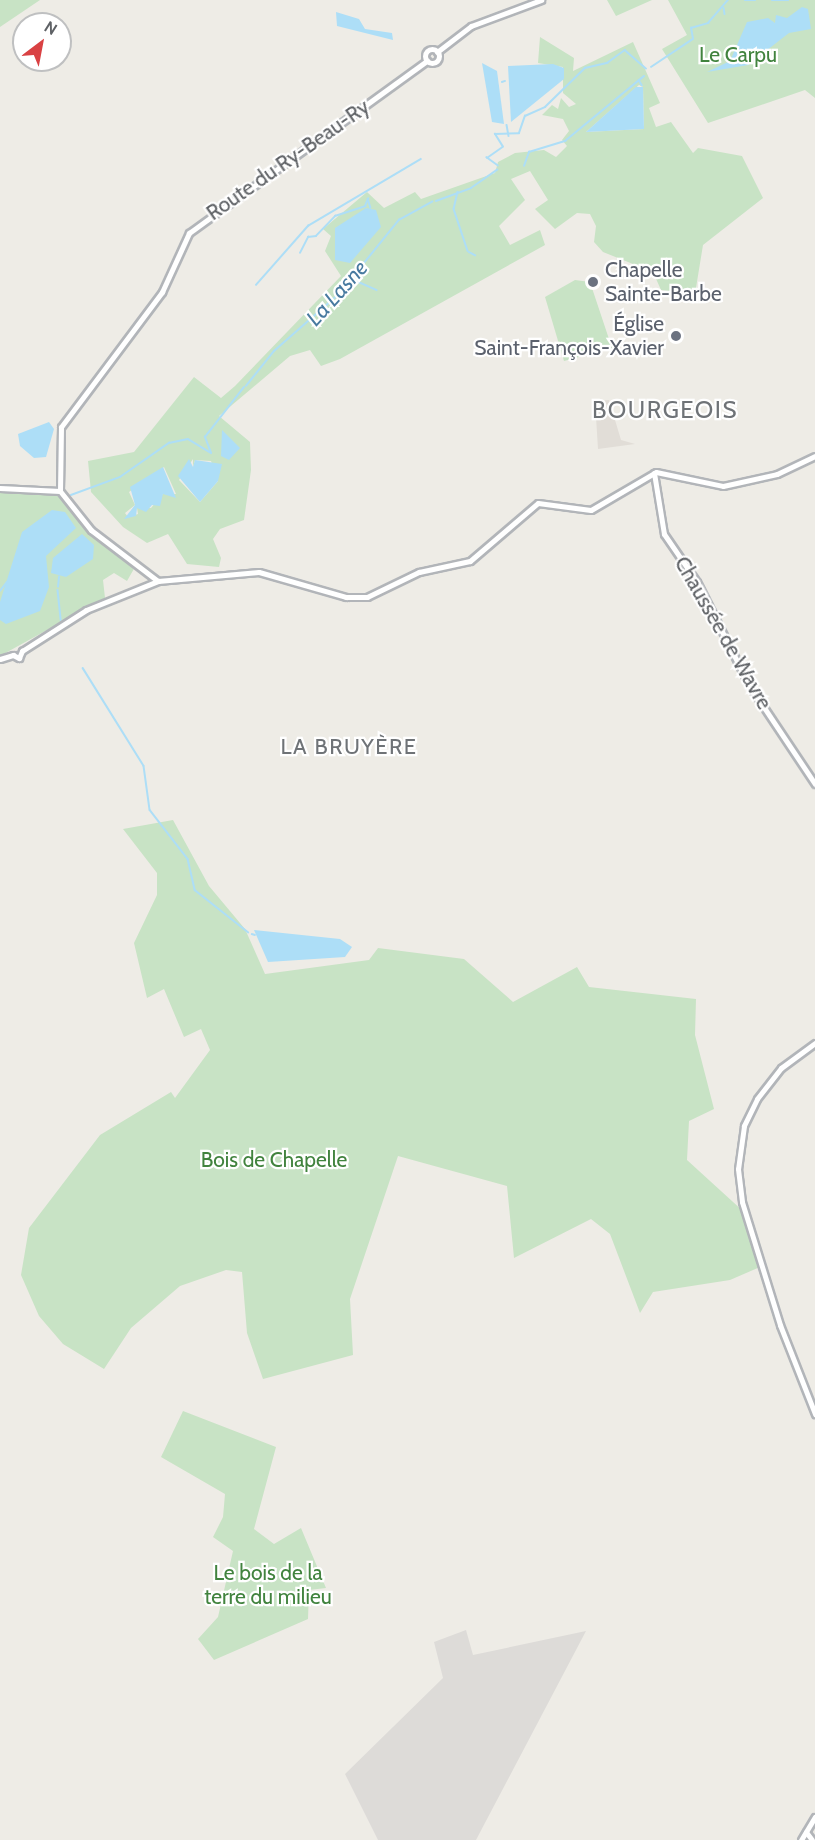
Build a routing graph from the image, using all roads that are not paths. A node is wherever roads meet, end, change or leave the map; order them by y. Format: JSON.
{"nodes":[{"id":1,"x":540,"y":0,"type":"edge"},
{"id":2,"x":815,"y":456,"type":"edge"},
{"id":3,"x":654,"y":473,"type":"junction"},
{"id":4,"x":0,"y":488,"type":"edge"},
{"id":5,"x":60,"y":491,"type":"junction"},
{"id":6,"x":143,"y":569,"type":"junction"},
{"id":7,"x":158,"y":581,"type":"junction"},
{"id":8,"x":150,"y":584,"type":"junction"},
{"id":9,"x":0,"y":658,"type":"edge"},
{"id":10,"x":815,"y":784,"type":"edge"},
{"id":11,"x":815,"y":1043,"type":"edge"},
{"id":12,"x":815,"y":1414,"type":"edge"},
{"id":13,"x":815,"y":1817,"type":"edge"},
{"id":14,"x":806,"y":1832,"type":"junction"},
{"id":15,"x":801,"y":1840,"type":"edge"},
{"id":16,"x":812,"y":1840,"type":"edge"}],
"edges":[{"from":1,"to":5,"type":"street","name":"Route du Ry-Beau-Ry"},
{"from":2,"to":3,"type":"street"},
{"from":3,"to":7,"type":"street"},
{"from":3,"to":10,"type":"street","name":"Chaussée de Wavre"},
{"from":4,"to":5,"type":"street"},
{"from":5,"to":6,"type":"street"},
{"from":6,"to":7,"type":"street"},
{"from":6,"to":8,"type":"street"},
{"from":7,"to":8,"type":"street"},
{"from":8,"to":9,"type":"street"},
{"from":11,"to":12,"type":"street"},
{"from":13,"to":14,"type":"street"},
{"from":14,"to":15,"type":"street"},
{"from":14,"to":16,"type":"street"}]}
